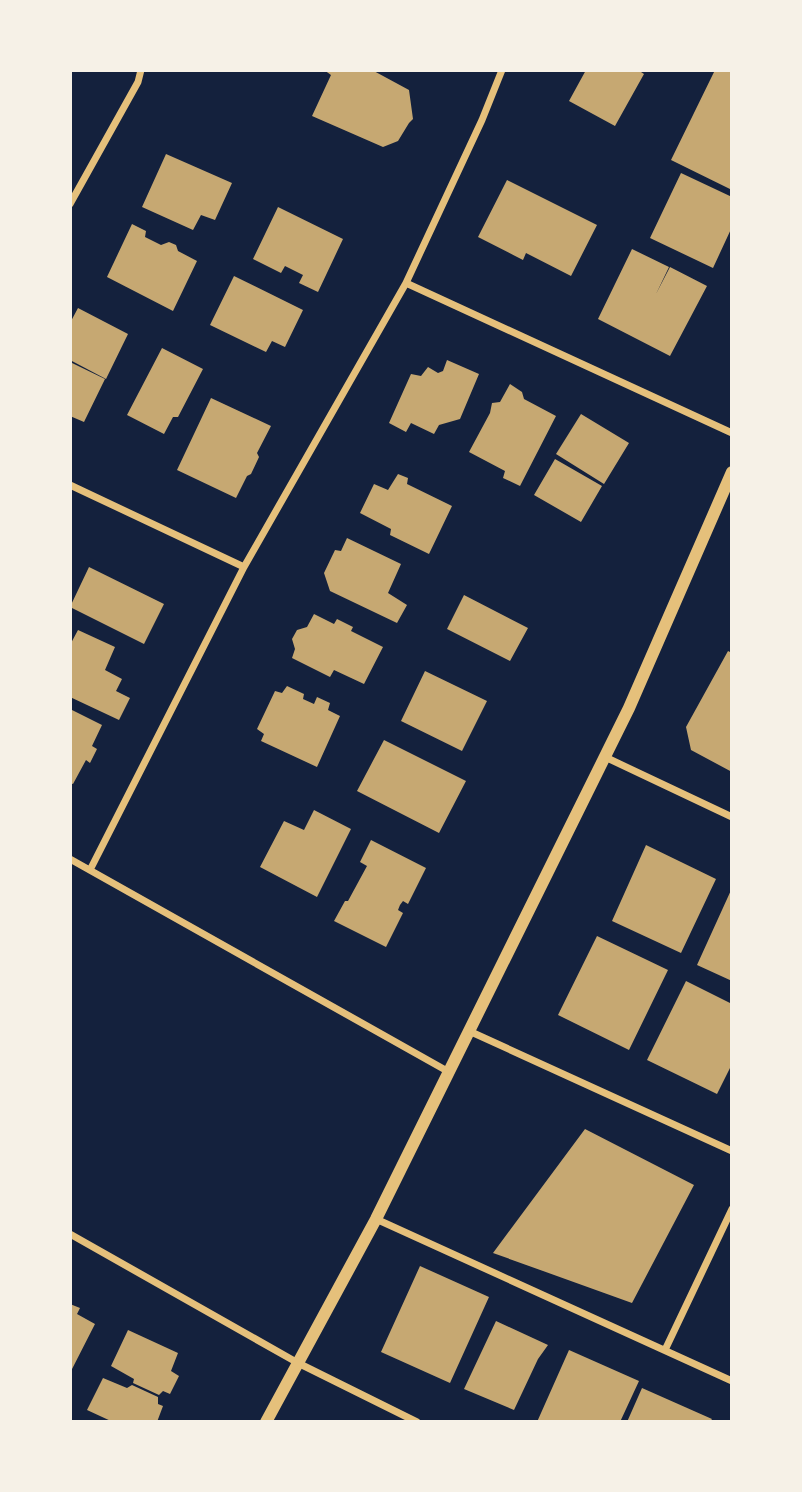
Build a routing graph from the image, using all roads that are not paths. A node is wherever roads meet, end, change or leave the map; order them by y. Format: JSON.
{"nodes":[{"id":1,"x":141,"y":70,"type":"edge"},
{"id":2,"x":502,"y":70,"type":"edge"},
{"id":3,"x":70,"y":204,"type":"edge"},
{"id":4,"x":406,"y":283,"type":"junction"},
{"id":5,"x":732,"y":433,"type":"edge"},
{"id":6,"x":732,"y":472,"type":"edge"},
{"id":7,"x":70,"y":485,"type":"edge"},
{"id":8,"x":244,"y":567,"type":"junction"},
{"id":9,"x":605,"y":757,"type":"junction"},
{"id":10,"x":732,"y":817,"type":"edge"},
{"id":11,"x":70,"y":859,"type":"edge"},
{"id":12,"x":90,"y":870,"type":"junction"},
{"id":13,"x":469,"y":1031,"type":"junction"},
{"id":14,"x":449,"y":1072,"type":"junction"},
{"id":15,"x":732,"y":1151,"type":"edge"},
{"id":16,"x":732,"y":1209,"type":"edge"},
{"id":17,"x":376,"y":1219,"type":"junction"},
{"id":18,"x":70,"y":1234,"type":"edge"},
{"id":19,"x":665,"y":1350,"type":"junction"},
{"id":20,"x":298,"y":1363,"type":"junction"},
{"id":21,"x":732,"y":1381,"type":"edge"},
{"id":22,"x":266,"y":1422,"type":"edge"},
{"id":23,"x":417,"y":1422,"type":"edge"}],
"edges":[{"from":1,"to":3,"type":"street"},
{"from":2,"to":4,"type":"street"},
{"from":4,"to":5,"type":"street"},
{"from":4,"to":8,"type":"street"},
{"from":6,"to":9,"type":"street"},
{"from":7,"to":8,"type":"street"},
{"from":8,"to":12,"type":"street"},
{"from":9,"to":10,"type":"street"},
{"from":9,"to":13,"type":"street"},
{"from":11,"to":12,"type":"street"},
{"from":12,"to":14,"type":"street"},
{"from":13,"to":14,"type":"street"},
{"from":13,"to":15,"type":"street"},
{"from":14,"to":17,"type":"street"},
{"from":16,"to":19,"type":"street"},
{"from":17,"to":19,"type":"street"},
{"from":17,"to":20,"type":"street"},
{"from":18,"to":20,"type":"street"},
{"from":19,"to":21,"type":"street"},
{"from":20,"to":22,"type":"street"},
{"from":20,"to":23,"type":"street"}]}
